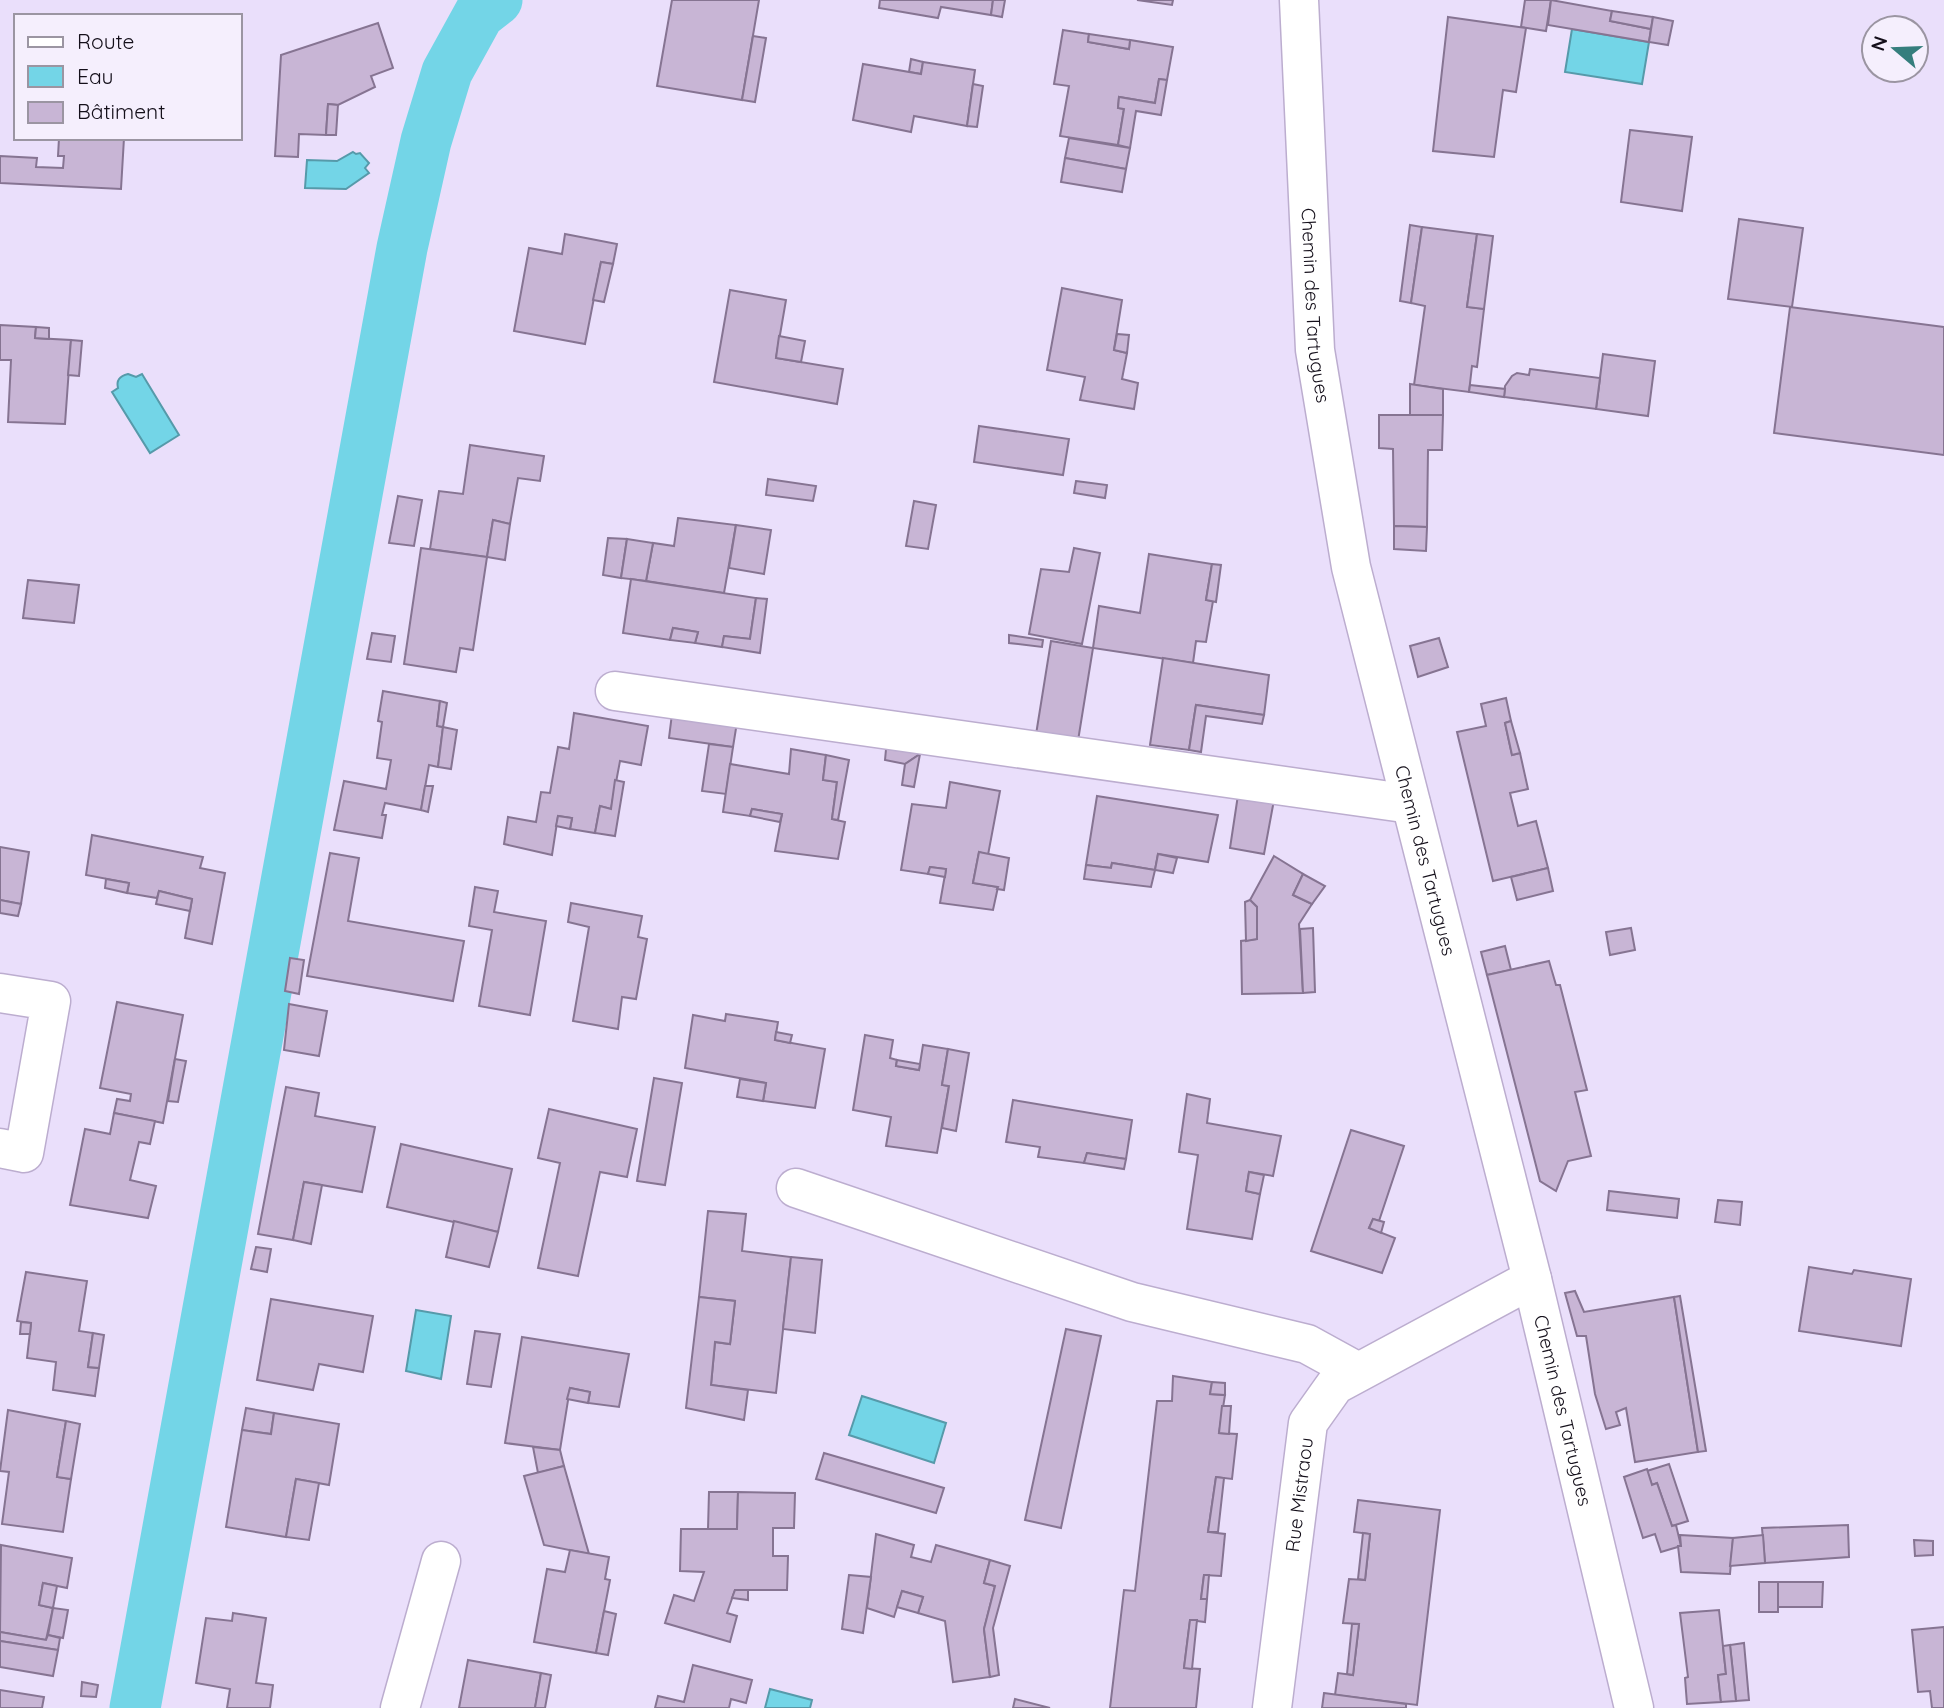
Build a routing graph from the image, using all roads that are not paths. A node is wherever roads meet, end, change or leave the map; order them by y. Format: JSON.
{"nodes":[{"id":1,"x":1299,"y":0,"type":"edge"},
{"id":2,"x":615,"y":691,"type":"dead end"},
{"id":3,"x":1411,"y":804,"type":"junction"},
{"id":4,"x":0,"y":993,"type":"edge"},
{"id":5,"x":0,"y":1148,"type":"edge"},
{"id":6,"x":796,"y":1188,"type":"dead end"},
{"id":7,"x":1532,"y":1279,"type":"junction"},
{"id":8,"x":1358,"y":1372,"type":"junction"},
{"id":9,"x":441,"y":1561,"type":"dead end"},
{"id":10,"x":400,"y":1708,"type":"edge"},
{"id":11,"x":1272,"y":1708,"type":"edge"},
{"id":12,"x":1634,"y":1708,"type":"edge"}],
"edges":[{"from":1,"to":3,"type":"street","name":"Chemin des Tartugues"},
{"from":2,"to":3,"type":"street"},
{"from":3,"to":7,"type":"street","name":"Chemin des Tartugues"},
{"from":4,"to":5,"type":"street"},
{"from":6,"to":8,"type":"street"},
{"from":7,"to":8,"type":"street","name":"Rue Mistraou"},
{"from":7,"to":12,"type":"street","name":"Chemin des Tartugues"},
{"from":8,"to":11,"type":"street","name":"Rue Mistraou"},
{"from":9,"to":10,"type":"street"}]}
